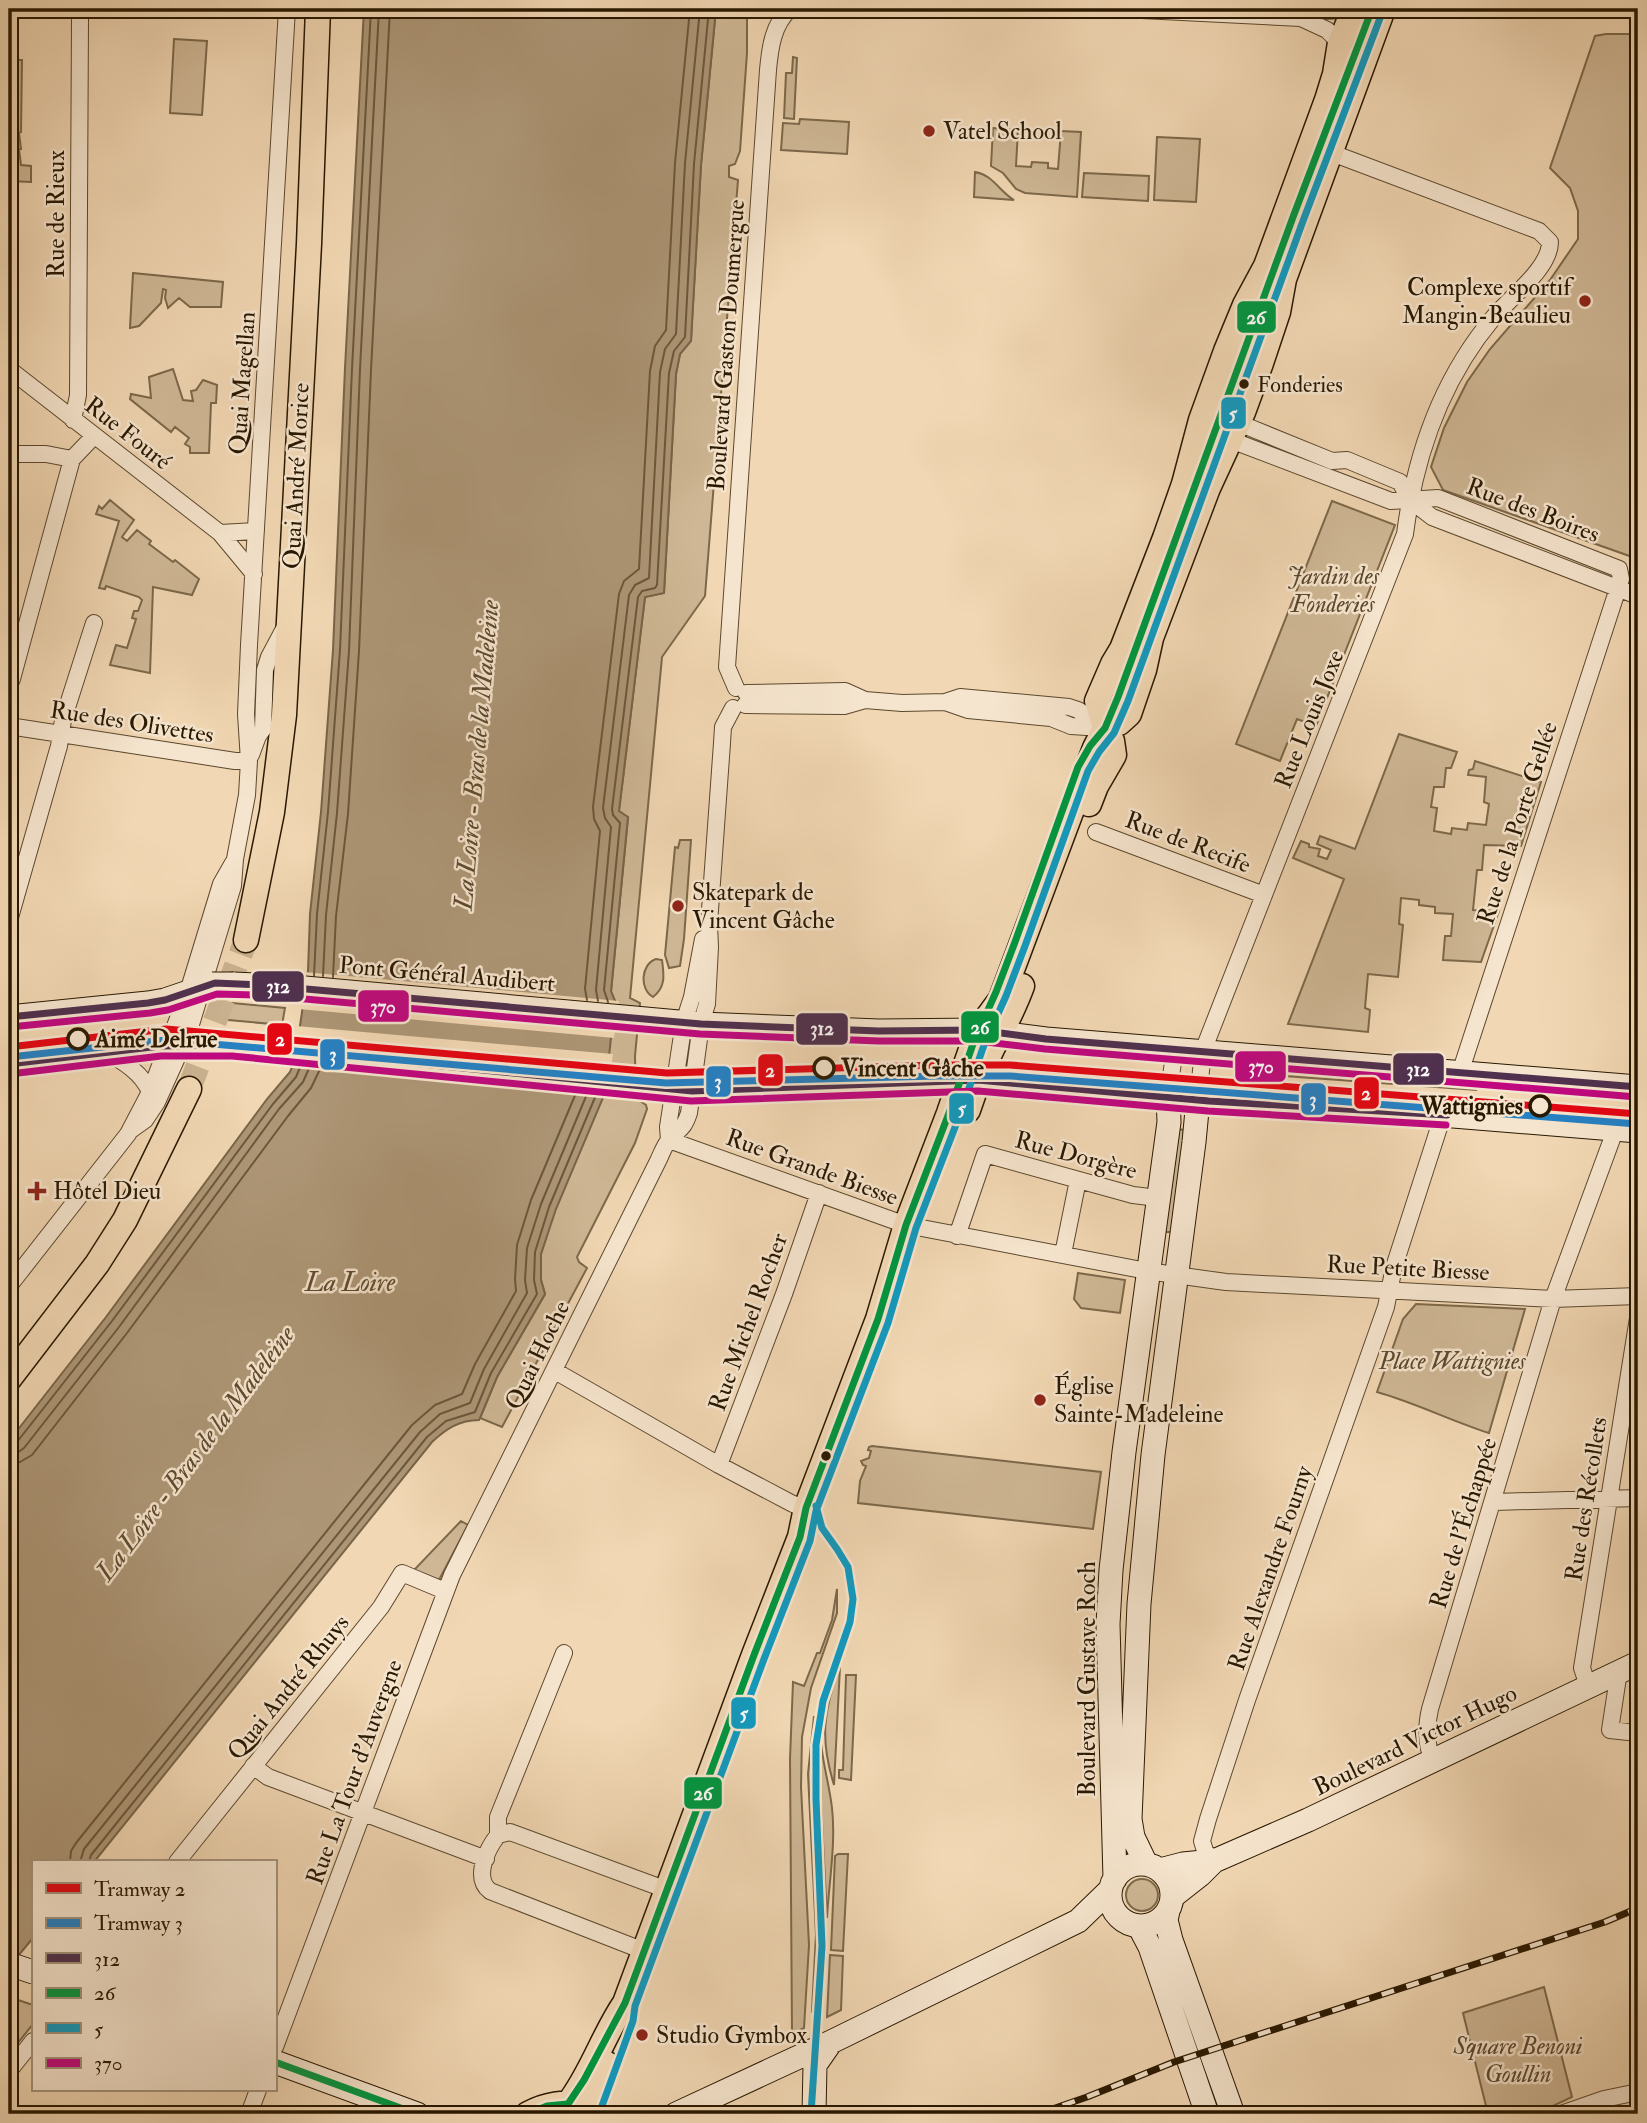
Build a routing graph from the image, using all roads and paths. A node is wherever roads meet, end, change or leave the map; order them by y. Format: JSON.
{"nodes":[{"id":1,"x":78,"y":9,"type":"edge"},
{"id":2,"x":287,"y":9,"type":"edge"},
{"id":3,"x":318,"y":9,"type":"edge"},
{"id":4,"x":790,"y":9,"type":"edge"},
{"id":5,"x":1122,"y":9,"type":"edge"},
{"id":6,"x":1384,"y":9,"type":"edge"},
{"id":7,"x":1353,"y":10,"type":"edge"},
{"id":8,"x":1301,"y":18,"type":"junction"},
{"id":9,"x":1340,"y":43,"type":"junction"},
{"id":10,"x":1320,"y":148,"type":"junction"},
{"id":11,"x":9,"y":369,"type":"edge"},
{"id":12,"x":73,"y":420,"type":"junction"},
{"id":13,"x":1199,"y":426,"type":"junction"},
{"id":14,"x":1235,"y":430,"type":"junction"},
{"id":15,"x":94,"y":436,"type":"junction"},
{"id":16,"x":9,"y":454,"type":"edge"},
{"id":17,"x":72,"y":459,"type":"junction"},
{"id":18,"x":1332,"y":461,"type":"junction"},
{"id":19,"x":1332,"y":478,"type":"junction"},
{"id":20,"x":1410,"y":500,"type":"junction"},
{"id":21,"x":256,"y":531,"type":"junction"},
{"id":22,"x":220,"y":533,"type":"junction"},
{"id":23,"x":254,"y":574,"type":"junction"},
{"id":24,"x":1618,"y":589,"type":"junction"},
{"id":25,"x":1638,"y":596,"type":"edge"},
{"id":26,"x":288,"y":621,"type":"junction"},
{"id":27,"x":94,"y":623,"type":"dead end"},
{"id":28,"x":9,"y":685,"type":"edge"},
{"id":29,"x":740,"y":699,"type":"junction"},
{"id":30,"x":9,"y":726,"type":"edge"},
{"id":31,"x":1105,"y":728,"type":"junction"},
{"id":32,"x":60,"y":734,"type":"junction"},
{"id":33,"x":249,"y":761,"type":"junction"},
{"id":34,"x":1096,"y":832,"type":"dead end"},
{"id":35,"x":1264,"y":895,"type":"junction"},
{"id":36,"x":9,"y":921,"type":"edge"},
{"id":37,"x":246,"y":940,"type":"tunnel mouth"},
{"id":38,"x":209,"y":987,"type":"junction"},
{"id":39,"x":9,"y":1017,"type":"edge"},
{"id":40,"x":693,"y":1023,"type":"junction"},
{"id":41,"x":990,"y":1031,"type":"junction"},
{"id":42,"x":180,"y":1046,"type":"junction"},
{"id":43,"x":1175,"y":1049,"type":"junction"},
{"id":44,"x":1203,"y":1051,"type":"junction"},
{"id":45,"x":106,"y":1052,"type":"junction"},
{"id":46,"x":9,"y":1065,"type":"edge"},
{"id":47,"x":1460,"y":1073,"type":"junction"},
{"id":48,"x":173,"y":1077,"type":"junction"},
{"id":49,"x":969,"y":1081,"type":"junction"},
{"id":50,"x":1638,"y":1087,"type":"edge"},
{"id":51,"x":684,"y":1090,"type":"junction"},
{"id":52,"x":150,"y":1092,"type":"junction"},
{"id":53,"x":1168,"y":1096,"type":"junction"},
{"id":54,"x":1198,"y":1100,"type":"junction"},
{"id":55,"x":1443,"y":1115,"type":"junction"},
{"id":56,"x":1627,"y":1129,"type":"edge"},
{"id":57,"x":131,"y":1130,"type":"junction"},
{"id":58,"x":669,"y":1140,"type":"junction"},
{"id":59,"x":1078,"y":1180,"type":"junction"},
{"id":60,"x":818,"y":1193,"type":"junction"},
{"id":61,"x":1158,"y":1198,"type":"junction"},
{"id":62,"x":914,"y":1227,"type":"junction"},
{"id":63,"x":957,"y":1236,"type":"junction"},
{"id":64,"x":1063,"y":1254,"type":"junction"},
{"id":65,"x":1147,"y":1271,"type":"junction"},
{"id":66,"x":1176,"y":1275,"type":"junction"},
{"id":67,"x":9,"y":1286,"type":"edge"},
{"id":68,"x":1390,"y":1290,"type":"junction"},
{"id":69,"x":1638,"y":1296,"type":"edge"},
{"id":70,"x":1553,"y":1299,"type":"junction"},
{"id":71,"x":1638,"y":1318,"type":"edge"},
{"id":72,"x":555,"y":1371,"type":"junction"},
{"id":73,"x":9,"y":1379,"type":"edge"},
{"id":74,"x":1127,"y":1426,"type":"junction"},
{"id":75,"x":1156,"y":1429,"type":"junction"},
{"id":76,"x":719,"y":1465,"type":"junction"},
{"id":77,"x":1609,"y":1497,"type":"junction"},
{"id":78,"x":1638,"y":1498,"type":"edge"},
{"id":79,"x":1494,"y":1502,"type":"junction"},
{"id":80,"x":806,"y":1508,"type":"junction"},
{"id":81,"x":445,"y":1591,"type":"junction"},
{"id":82,"x":564,"y":1653,"type":"dead end"},
{"id":83,"x":1629,"y":1667,"type":"edge"},
{"id":84,"x":1588,"y":1686,"type":"junction"},
{"id":85,"x":1638,"y":1733,"type":"edge"},
{"id":86,"x":1433,"y":1760,"type":"junction"},
{"id":87,"x":253,"y":1766,"type":"junction"},
{"id":88,"x":363,"y":1812,"type":"junction"},
{"id":89,"x":498,"y":1835,"type":"junction"},
{"id":90,"x":486,"y":1858,"type":"junction"},
{"id":91,"x":179,"y":1860,"type":"edge"},
{"id":92,"x":1214,"y":1861,"type":"junction"},
{"id":93,"x":1153,"y":1867,"type":"junction"},
{"id":94,"x":1113,"y":1884,"type":"junction"},
{"id":95,"x":667,"y":1890,"type":"junction"},
{"id":96,"x":1170,"y":1904,"type":"junction"},
{"id":97,"x":1078,"y":1921,"type":"junction"},
{"id":98,"x":1131,"y":1923,"type":"junction"},
{"id":99,"x":644,"y":1951,"type":"junction"},
{"id":100,"x":9,"y":1964,"type":"edge"},
{"id":101,"x":32,"y":1972,"type":"edge"},
{"id":102,"x":32,"y":2042,"type":"edge"},
{"id":103,"x":831,"y":2042,"type":"junction"},
{"id":104,"x":276,"y":2044,"type":"edge"},
{"id":105,"x":276,"y":2062,"type":"edge"},
{"id":106,"x":9,"y":2071,"type":"edge"},
{"id":107,"x":257,"y":2092,"type":"edge"},
{"id":108,"x":1638,"y":2092,"type":"edge"},
{"id":109,"x":586,"y":2109,"type":"edge"},
{"id":110,"x":249,"y":2114,"type":"edge"},
{"id":111,"x":417,"y":2114,"type":"edge"},
{"id":112,"x":528,"y":2114,"type":"edge"},
{"id":113,"x":676,"y":2114,"type":"edge"},
{"id":114,"x":814,"y":2114,"type":"edge"},
{"id":115,"x":1207,"y":2114,"type":"edge"},
{"id":116,"x":1233,"y":2114,"type":"edge"},
{"id":117,"x":1561,"y":2114,"type":"edge"}],
"edges":[{"from":1,"to":12,"type":"street","name":"Rue de Rieux"},
{"from":2,"to":21,"type":"street","name":"Quai Magellan"},
{"from":3,"to":26,"type":"main road","name":"Quai André Morice"},
{"from":4,"to":29,"type":"street","name":"Boulevard Gaston Doumergue"},
{"from":5,"to":8,"type":"street"},
{"from":6,"to":10,"type":"main road"},
{"from":7,"to":8,"type":"street"},
{"from":7,"to":9,"type":"main road"},
{"from":8,"to":9,"type":"street"},
{"from":9,"to":10,"type":"main road"},
{"from":10,"to":13,"type":"main road"},
{"from":10,"to":14,"type":"main road"},
{"from":10,"to":20,"type":"street","name":"Rue Louis Joxe"},
{"from":11,"to":12,"type":"street","name":"Rue Fouré"},
{"from":12,"to":15,"type":"street","name":"Rue Fouré"},
{"from":13,"to":14,"type":"street","name":"Rue des Boires"},
{"from":13,"to":31,"type":"main road"},
{"from":14,"to":18,"type":"street","name":"Rue des Boires"},
{"from":14,"to":19,"type":"street","name":"Rue des Boires"},
{"from":14,"to":31,"type":"main road"},
{"from":15,"to":17,"type":"street"},
{"from":15,"to":22,"type":"street","name":"Rue Fouré"},
{"from":16,"to":17,"type":"street"},
{"from":17,"to":28,"type":"street"},
{"from":18,"to":19,"type":"street"},
{"from":18,"to":20,"type":"street","name":"Rue des Boires"},
{"from":19,"to":20,"type":"street","name":"Rue des Boires"},
{"from":20,"to":24,"type":"street","name":"Rue des Boires"},
{"from":20,"to":35,"type":"street","name":"Rue Louis Joxe"},
{"from":21,"to":22,"type":"street"},
{"from":21,"to":23,"type":"street","name":"Quai Magellan"},
{"from":22,"to":23,"type":"street","name":"Rue Fouré"},
{"from":23,"to":33,"type":"street","name":"Quai Magellan"},
{"from":24,"to":25,"type":"street"},
{"from":24,"to":47,"type":"street","name":"Rue de la Porte Gellée"},
{"from":26,"to":33,"type":"street","name":"Quai Magellan"},
{"from":26,"to":37,"type":"main road","name":"Quai André Morice"},
{"from":27,"to":32,"type":"street"},
{"from":29,"to":31,"type":"street"},
{"from":29,"to":40,"type":"street"},
{"from":30,"to":32,"type":"street","name":"Rue des Olivettes"},
{"from":31,"to":41,"type":"main road"},
{"from":32,"to":33,"type":"street","name":"Rue des Olivettes"},
{"from":32,"to":36,"type":"street"},
{"from":33,"to":38,"type":"street","name":"Quai Magellan"},
{"from":34,"to":35,"type":"street","name":"Rue de Recife"},
{"from":35,"to":44,"type":"street","name":"Rue Louis Joxe"},
{"from":38,"to":39,"type":"main road","name":"Pont Général Audibert"},
{"from":38,"to":40,"type":"main road","name":"Pont Général Audibert"},
{"from":38,"to":42,"type":"street","name":"Quai Magellan"},
{"from":40,"to":41,"type":"main road","name":"Pont Général Audibert"},
{"from":40,"to":51,"type":"street"},
{"from":41,"to":43,"type":"main road","name":"Pont Général Audibert"},
{"from":41,"to":49,"type":"main road"},
{"from":42,"to":45,"type":"main road"},
{"from":42,"to":48,"type":"street","name":"Quai Magellan"},
{"from":42,"to":51,"type":"main road","bridge":true},
{"from":43,"to":44,"type":"main road","name":"Pont Général Audibert"},
{"from":43,"to":53,"type":"street"},
{"from":44,"to":47,"type":"main road","name":"Pont Général Audibert"},
{"from":44,"to":54,"type":"street","name":"Rue Louis Joxe"},
{"from":45,"to":46,"type":"main road"},
{"from":45,"to":52,"type":"street"},
{"from":47,"to":50,"type":"main road","name":"Pont Général Audibert"},
{"from":48,"to":52,"type":"street"},
{"from":48,"to":57,"type":"street"},
{"from":48,"to":73,"type":"main road"},
{"from":49,"to":51,"type":"main road"},
{"from":49,"to":53,"type":"main road"},
{"from":49,"to":62,"type":"main road"},
{"from":51,"to":58,"type":"street"},
{"from":52,"to":57,"type":"street"},
{"from":53,"to":54,"type":"main road"},
{"from":53,"to":61,"type":"main road","name":"Boulevard Gustave Roch"},
{"from":54,"to":55,"type":"main road"},
{"from":54,"to":66,"type":"main road","name":"Boulevard Gustave Roch"},
{"from":55,"to":56,"type":"main road"},
{"from":55,"to":68,"type":"street"},
{"from":56,"to":70,"type":"street","name":"Rue de l'Échappée"},
{"from":57,"to":67,"type":"street"},
{"from":58,"to":60,"type":"street","name":"Rue Grande Biesse"},
{"from":58,"to":72,"type":"street","name":"Quai Hoche"},
{"from":59,"to":61,"type":"street","name":"Rue Dorgère"},
{"from":59,"to":63,"type":"street","name":"Rue Dorgère"},
{"from":59,"to":64,"type":"street"},
{"from":60,"to":62,"type":"street","name":"Rue Grande Biesse"},
{"from":60,"to":76,"type":"street","name":"Rue Michel Rocher"},
{"from":61,"to":65,"type":"main road","name":"Boulevard Gustave Roch"},
{"from":62,"to":63,"type":"street","name":"Rue Grande Biesse"},
{"from":62,"to":80,"type":"main road"},
{"from":63,"to":64,"type":"street","name":"Rue Grande Biesse"},
{"from":64,"to":65,"type":"street","name":"Rue Grande Biesse"},
{"from":65,"to":66,"type":"street"},
{"from":65,"to":74,"type":"main road","name":"Boulevard Gustave Roch"},
{"from":66,"to":68,"type":"street","name":"Rue Petite Biesse"},
{"from":66,"to":75,"type":"main road","name":"Boulevard Gustave Roch"},
{"from":68,"to":70,"type":"street","name":"Rue Petite Biesse"},
{"from":68,"to":92,"type":"street","name":"Rue Alexandre Fourny"},
{"from":69,"to":70,"type":"street","name":"Rue Petite Biesse"},
{"from":70,"to":79,"type":"street","name":"Rue de l'Échappée"},
{"from":71,"to":77,"type":"street","name":"Rue des Récollets"},
{"from":72,"to":76,"type":"street"},
{"from":72,"to":81,"type":"street","name":"Quai Hoche"},
{"from":74,"to":75,"type":"main road"},
{"from":74,"to":94,"type":"main road","name":"Boulevard Gustave Roch"},
{"from":75,"to":93,"type":"main road","name":"Boulevard Gustave Roch"},
{"from":76,"to":80,"type":"street"},
{"from":77,"to":78,"type":"street"},
{"from":77,"to":79,"type":"street"},
{"from":77,"to":84,"type":"street","name":"Rue des Récollets"},
{"from":79,"to":86,"type":"street","name":"Rue de l'Échappée"},
{"from":80,"to":95,"type":"main road"},
{"from":81,"to":87,"type":"street","name":"Quai André Rhuys"},
{"from":81,"to":88,"type":"street","name":"Rue La Tour d'Auvergne"},
{"from":82,"to":89,"type":"street"},
{"from":83,"to":84,"type":"main road","name":"Boulevard Victor Hugo"},
{"from":83,"to":85,"type":"street"},
{"from":84,"to":86,"type":"main road","name":"Boulevard Victor Hugo"},
{"from":86,"to":92,"type":"main road","name":"Boulevard Victor Hugo"},
{"from":87,"to":88,"type":"street"},
{"from":87,"to":91,"type":"street","name":"Quai André Rhuys"},
{"from":88,"to":90,"type":"street"},
{"from":88,"to":104,"type":"street","name":"Rue La Tour d'Auvergne"},
{"from":89,"to":90,"type":"street"},
{"from":89,"to":95,"type":"street"},
{"from":90,"to":99,"type":"street"},
{"from":92,"to":93,"type":"main road","name":"Boulevard Victor Hugo"},
{"from":92,"to":96,"type":"main road","name":"Boulevard Victor Hugo"},
{"from":93,"to":94,"type":"main road"},
{"from":93,"to":96,"type":"main road"},
{"from":94,"to":97,"type":"main road"},
{"from":94,"to":98,"type":"main road"},
{"from":95,"to":99,"type":"main road"},
{"from":96,"to":98,"type":"main road"},
{"from":96,"to":116,"type":"main road"},
{"from":97,"to":98,"type":"main road"},
{"from":97,"to":103,"type":"main road"},
{"from":98,"to":115,"type":"main road"},
{"from":99,"to":109,"type":"main road"},
{"from":100,"to":101,"type":"main road"},
{"from":102,"to":106,"type":"street"},
{"from":103,"to":113,"type":"main road"},
{"from":103,"to":114,"type":"main road"},
{"from":105,"to":111,"type":"main road"},
{"from":107,"to":110,"type":"street"},
{"from":108,"to":117,"type":"street"},
{"from":109,"to":112,"type":"main road"}]}
